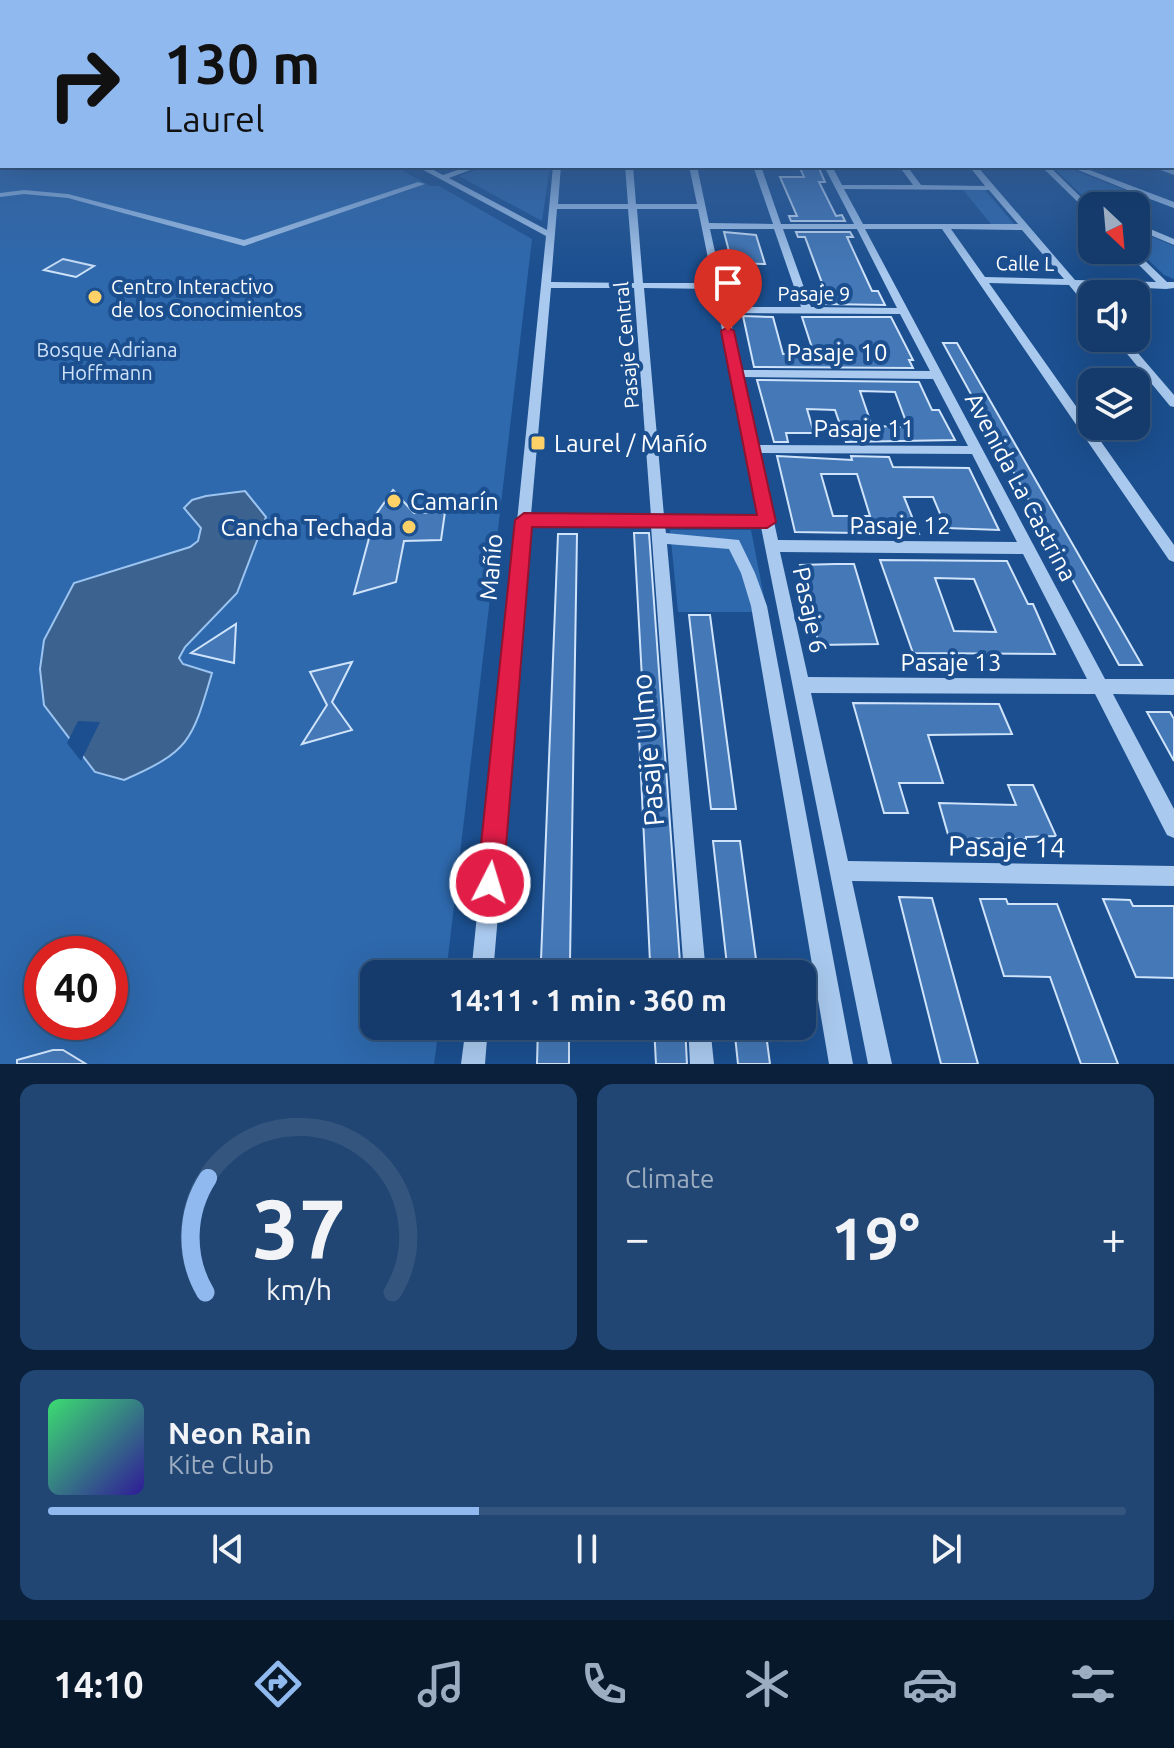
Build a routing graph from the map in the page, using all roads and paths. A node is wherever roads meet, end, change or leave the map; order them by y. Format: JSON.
{"nodes":[{"id":1,"x":438,"y":176,"type":"edge"},
{"id":2,"x":449,"y":176,"type":"edge"},
{"id":3,"x":556,"y":176,"type":"edge"},
{"id":4,"x":630,"y":176,"type":"edge"},
{"id":5,"x":695,"y":176,"type":"edge"},
{"id":6,"x":760,"y":176,"type":"edge"},
{"id":7,"x":833,"y":176,"type":"edge"},
{"id":8,"x":910,"y":176,"type":"edge"},
{"id":9,"x":981,"y":176,"type":"edge"},
{"id":10,"x":1055,"y":176,"type":"edge"},
{"id":11,"x":1097,"y":176,"type":"edge"},
{"id":12,"x":442,"y":178,"type":"junction"},
{"id":13,"x":421,"y":184,"type":"dead end"},
{"id":14,"x":839,"y":187,"type":"junction"},
{"id":15,"x":918,"y":187,"type":"junction"},
{"id":16,"x":992,"y":188,"type":"junction"},
{"id":17,"x":1139,"y":192,"type":"edge"},
{"id":18,"x":0,"y":195,"type":"edge"},
{"id":19,"x":1150,"y":196,"type":"edge"},
{"id":20,"x":1078,"y":199,"type":"edge"},
{"id":21,"x":1174,"y":205,"type":"edge"},
{"id":22,"x":553,"y":206,"type":"junction"},
{"id":23,"x":632,"y":206,"type":"junction"},
{"id":24,"x":702,"y":207,"type":"junction"},
{"id":25,"x":706,"y":226,"type":"junction"},
{"id":26,"x":779,"y":227,"type":"junction"},
{"id":27,"x":860,"y":227,"type":"junction"},
{"id":28,"x":945,"y":227,"type":"junction"},
{"id":29,"x":1025,"y":227,"type":"junction"},
{"id":30,"x":1150,"y":232,"type":"edge"},
{"id":31,"x":550,"y":235,"type":"junction"},
{"id":32,"x":1174,"y":242,"type":"edge"},
{"id":33,"x":1145,"y":264,"type":"edge"},
{"id":34,"x":982,"y":280,"type":"junction"},
{"id":35,"x":1071,"y":282,"type":"junction"},
{"id":36,"x":1168,"y":284,"type":"edge"},
{"id":37,"x":545,"y":285,"type":"junction"},
{"id":38,"x":639,"y":286,"type":"junction"},
{"id":39,"x":719,"y":286,"type":"junction"},
{"id":40,"x":1078,"y":290,"type":"edge"},
{"id":41,"x":1174,"y":295,"type":"edge"},
{"id":42,"x":723,"y":310,"type":"junction"},
{"id":43,"x":807,"y":311,"type":"junction"},
{"id":44,"x":904,"y":311,"type":"junction"},
{"id":45,"x":1131,"y":352,"type":"edge"},
{"id":46,"x":736,"y":373,"type":"junction"},
{"id":47,"x":937,"y":375,"type":"junction"},
{"id":48,"x":1174,"y":403,"type":"edge"},
{"id":49,"x":752,"y":449,"type":"junction"},
{"id":50,"x":977,"y":450,"type":"junction"},
{"id":51,"x":524,"y":520,"type":"junction"},
{"id":52,"x":767,"y":522,"type":"junction"},
{"id":53,"x":659,"y":530,"type":"junction"},
{"id":54,"x":1167,"y":536,"type":"edge"},
{"id":55,"x":772,"y":546,"type":"junction"},
{"id":56,"x":1027,"y":548,"type":"junction"},
{"id":57,"x":1174,"y":556,"type":"edge"},
{"id":58,"x":801,"y":685,"type":"junction"},
{"id":59,"x":1100,"y":687,"type":"junction"},
{"id":60,"x":1174,"y":687,"type":"edge"},
{"id":61,"x":1174,"y":828,"type":"edge"},
{"id":62,"x":840,"y":871,"type":"junction"},
{"id":63,"x":1174,"y":876,"type":"edge"},
{"id":64,"x":483,"y":960,"type":"edge"},
{"id":65,"x":694,"y":960,"type":"edge"},
{"id":66,"x":476,"y":1040,"type":"edge"},
{"id":67,"x":700,"y":1040,"type":"edge"},
{"id":68,"x":473,"y":1064,"type":"edge"},
{"id":69,"x":702,"y":1064,"type":"edge"},
{"id":70,"x":841,"y":1064,"type":"edge"},
{"id":71,"x":880,"y":1064,"type":"edge"}],
"edges":[{"from":1,"to":12,"type":"street"},
{"from":2,"to":12,"type":"street"},
{"from":3,"to":22,"type":"street","name":"Mañío"},
{"from":4,"to":23,"type":"street","name":"Pasaje Central"},
{"from":5,"to":24,"type":"street","name":"Pasaje 6"},
{"from":6,"to":26,"type":"street"},
{"from":7,"to":14,"type":"street","name":"Avenida La Castrina"},
{"from":8,"to":15,"type":"street"},
{"from":9,"to":16,"type":"street"},
{"from":10,"to":20,"type":"street"},
{"from":11,"to":17,"type":"street"},
{"from":12,"to":31,"type":"street"},
{"from":13,"to":18,"type":"street"},
{"from":14,"to":15,"type":"street"},
{"from":14,"to":27,"type":"street","name":"Avenida La Castrina"},
{"from":15,"to":16,"type":"street"},
{"from":16,"to":29,"type":"street"},
{"from":19,"to":21,"type":"street"},
{"from":22,"to":23,"type":"street"},
{"from":22,"to":31,"type":"street","name":"Mañío"},
{"from":23,"to":24,"type":"street"},
{"from":23,"to":38,"type":"street","name":"Pasaje Central"},
{"from":24,"to":25,"type":"street","name":"Pasaje 6"},
{"from":25,"to":26,"type":"street"},
{"from":25,"to":39,"type":"street","name":"Pasaje 6"},
{"from":26,"to":27,"type":"street"},
{"from":26,"to":43,"type":"street"},
{"from":27,"to":28,"type":"street"},
{"from":27,"to":44,"type":"street","name":"Avenida La Castrina"},
{"from":28,"to":29,"type":"street"},
{"from":28,"to":34,"type":"street"},
{"from":29,"to":35,"type":"street"},
{"from":30,"to":32,"type":"street"},
{"from":31,"to":37,"type":"street","name":"Mañío"},
{"from":33,"to":36,"type":"street"},
{"from":34,"to":35,"type":"street","name":"Calle L"},
{"from":34,"to":54,"type":"street"},
{"from":35,"to":36,"type":"street","name":"Calle L"},
{"from":35,"to":40,"type":"street"},
{"from":36,"to":41,"type":"street"},
{"from":37,"to":38,"type":"street"},
{"from":37,"to":51,"type":"street","name":"Mañío"},
{"from":38,"to":39,"type":"street"},
{"from":38,"to":53,"type":"street","name":"Pasaje Central"},
{"from":39,"to":42,"type":"street","name":"Pasaje 6"},
{"from":42,"to":43,"type":"street","name":"Pasaje 9"},
{"from":42,"to":46,"type":"street","name":"Pasaje 6"},
{"from":43,"to":44,"type":"street","name":"Pasaje 9"},
{"from":44,"to":47,"type":"street","name":"Avenida La Castrina"},
{"from":45,"to":48,"type":"street"},
{"from":46,"to":47,"type":"street","name":"Pasaje 10"},
{"from":46,"to":49,"type":"street","name":"Pasaje 6"},
{"from":47,"to":50,"type":"street","name":"Avenida La Castrina"},
{"from":49,"to":50,"type":"street","name":"Pasaje 11"},
{"from":49,"to":52,"type":"street","name":"Pasaje 6"},
{"from":50,"to":56,"type":"street","name":"Avenida La Castrina"},
{"from":51,"to":53,"type":"street"},
{"from":51,"to":64,"type":"street","name":"Mañío"},
{"from":52,"to":53,"type":"street"},
{"from":52,"to":55,"type":"street","name":"Pasaje 6"},
{"from":53,"to":65,"type":"street","name":"Pasaje Ulmo"},
{"from":53,"to":70,"type":"street"},
{"from":54,"to":57,"type":"street"},
{"from":55,"to":56,"type":"street","name":"Pasaje 12"},
{"from":55,"to":58,"type":"street","name":"Pasaje 6"},
{"from":56,"to":59,"type":"street","name":"Avenida La Castrina"},
{"from":58,"to":59,"type":"street","name":"Pasaje 13"},
{"from":58,"to":62,"type":"street","name":"Pasaje 6"},
{"from":59,"to":60,"type":"street","name":"Pasaje 13"},
{"from":59,"to":61,"type":"street","name":"Avenida La Castrina"},
{"from":62,"to":63,"type":"street","name":"Pasaje 14"},
{"from":62,"to":71,"type":"street","name":"Pasaje 6"},
{"from":66,"to":68,"type":"street"},
{"from":67,"to":69,"type":"street"}]}
